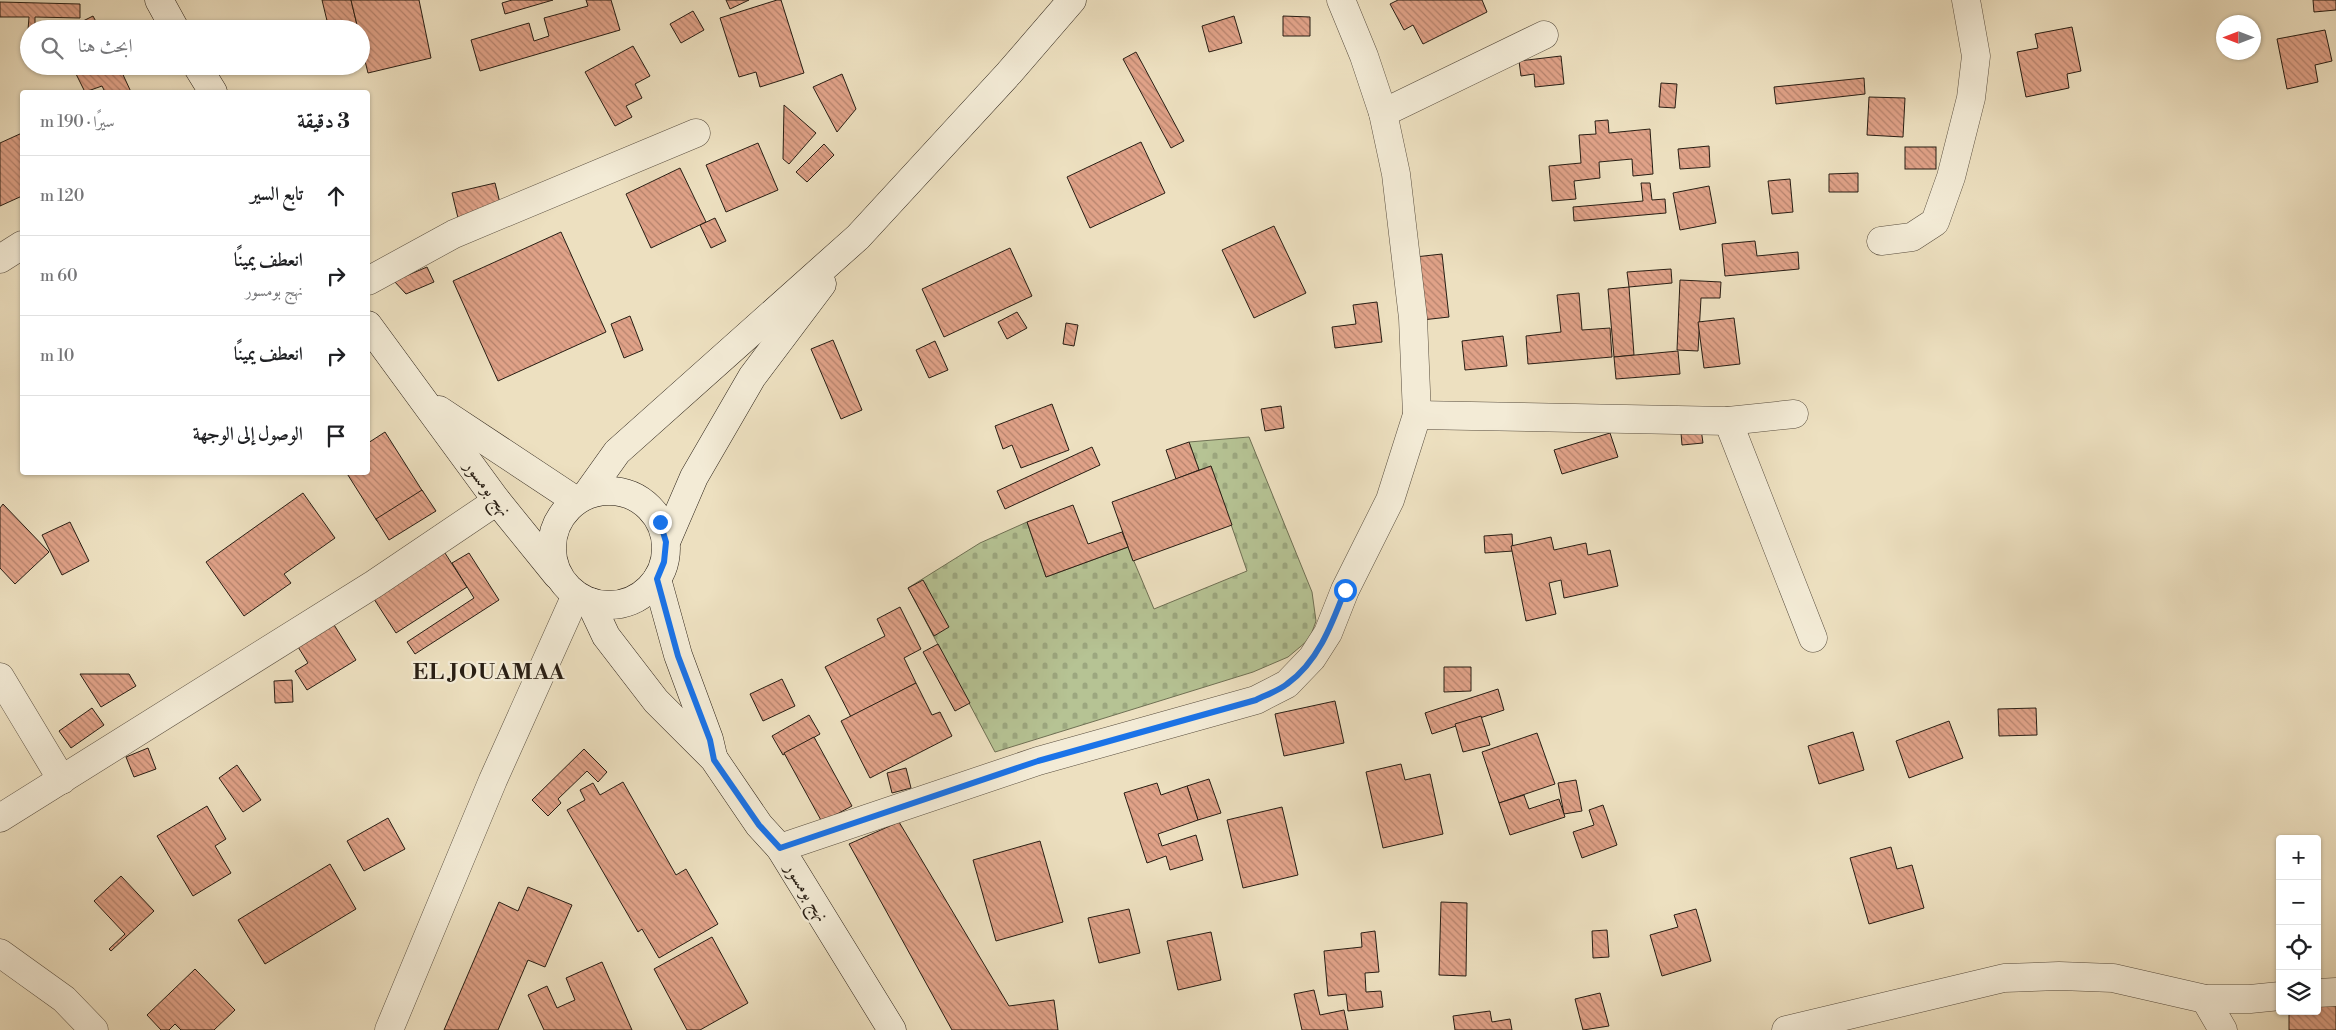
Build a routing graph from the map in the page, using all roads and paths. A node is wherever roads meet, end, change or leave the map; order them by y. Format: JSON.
{"nodes":[{"id":1,"x":159,"y":0,"type":"edge"},
{"id":2,"x":1072,"y":0,"type":"edge"},
{"id":3,"x":1341,"y":0,"type":"edge"},
{"id":4,"x":1966,"y":0,"type":"edge"},
{"id":5,"x":171,"y":20,"type":"edge"},
{"id":6,"x":1544,"y":34,"type":"dead end"},
{"id":7,"x":202,"y":75,"type":"edge"},
{"id":8,"x":211,"y":90,"type":"edge"},
{"id":9,"x":1383,"y":113,"type":"junction"},
{"id":10,"x":696,"y":132,"type":"dead end"},
{"id":11,"x":858,"y":237,"type":"junction"},
{"id":12,"x":1881,"y":241,"type":"dead end"},
{"id":13,"x":20,"y":246,"type":"edge"},
{"id":14,"x":0,"y":259,"type":"edge"},
{"id":15,"x":370,"y":280,"type":"edge"},
{"id":16,"x":370,"y":328,"type":"edge"},
{"id":17,"x":422,"y":398,"type":"junction"},
{"id":18,"x":1417,"y":414,"type":"junction"},
{"id":19,"x":1794,"y":414,"type":"dead end"},
{"id":20,"x":1728,"y":420,"type":"junction"},
{"id":21,"x":581,"y":497,"type":"junction"},
{"id":22,"x":497,"y":501,"type":"junction"},
{"id":23,"x":666,"y":542,"type":"junction"},
{"id":24,"x":657,"y":579,"type":"junction"},
{"id":25,"x":574,"y":591,"type":"junction"},
{"id":26,"x":1814,"y":638,"type":"dead end"},
{"id":27,"x":0,"y":677,"type":"edge"},
{"id":28,"x":714,"y":760,"type":"junction"},
{"id":29,"x":62,"y":780,"type":"junction"},
{"id":30,"x":0,"y":818,"type":"edge"},
{"id":31,"x":780,"y":848,"type":"junction"},
{"id":32,"x":0,"y":953,"type":"edge"},
{"id":33,"x":2336,"y":992,"type":"edge"},
{"id":34,"x":2321,"y":993,"type":"edge"},
{"id":35,"x":2276,"y":996,"type":"edge"},
{"id":36,"x":2205,"y":999,"type":"junction"},
{"id":37,"x":94,"y":1030,"type":"edge"},
{"id":38,"x":389,"y":1030,"type":"edge"},
{"id":39,"x":892,"y":1030,"type":"edge"},
{"id":40,"x":1786,"y":1030,"type":"edge"},
{"id":41,"x":2223,"y":1030,"type":"edge"}],
"edges":[{"from":1,"to":5,"type":"street"},
{"from":2,"to":11,"type":"street"},
{"from":3,"to":9,"type":"street"},
{"from":4,"to":12,"type":"street"},
{"from":6,"to":9,"type":"street"},
{"from":7,"to":8,"type":"street"},
{"from":9,"to":18,"type":"street"},
{"from":10,"to":15,"type":"street"},
{"from":11,"to":21,"type":"street"},
{"from":11,"to":23,"type":"street"},
{"from":13,"to":14,"type":"street"},
{"from":16,"to":17,"type":"street","name":"نهج بومسور"},
{"from":17,"to":21,"type":"street","name":"نهج بومسور"},
{"from":17,"to":22,"type":"street","name":"نهج بومسور"},
{"from":18,"to":20,"type":"street"},
{"from":18,"to":31,"type":"street"},
{"from":19,"to":20,"type":"street"},
{"from":20,"to":26,"type":"street"},
{"from":21,"to":23,"type":"street"},
{"from":21,"to":25,"type":"street"},
{"from":22,"to":25,"type":"street","name":"نهج بومسور"},
{"from":22,"to":29,"type":"street"},
{"from":23,"to":24,"type":"street"},
{"from":24,"to":25,"type":"street"},
{"from":24,"to":28,"type":"street","name":"نهج بومسور"},
{"from":25,"to":28,"type":"street","name":"نهج بومسور"},
{"from":25,"to":38,"type":"street"},
{"from":27,"to":29,"type":"street"},
{"from":28,"to":31,"type":"street","name":"نهج بومسور"},
{"from":29,"to":30,"type":"street"},
{"from":31,"to":39,"type":"street","name":"نهج بومسور"},
{"from":32,"to":37,"type":"street"},
{"from":33,"to":34,"type":"street"},
{"from":35,"to":36,"type":"street"},
{"from":36,"to":40,"type":"street"},
{"from":36,"to":41,"type":"street"}]}
